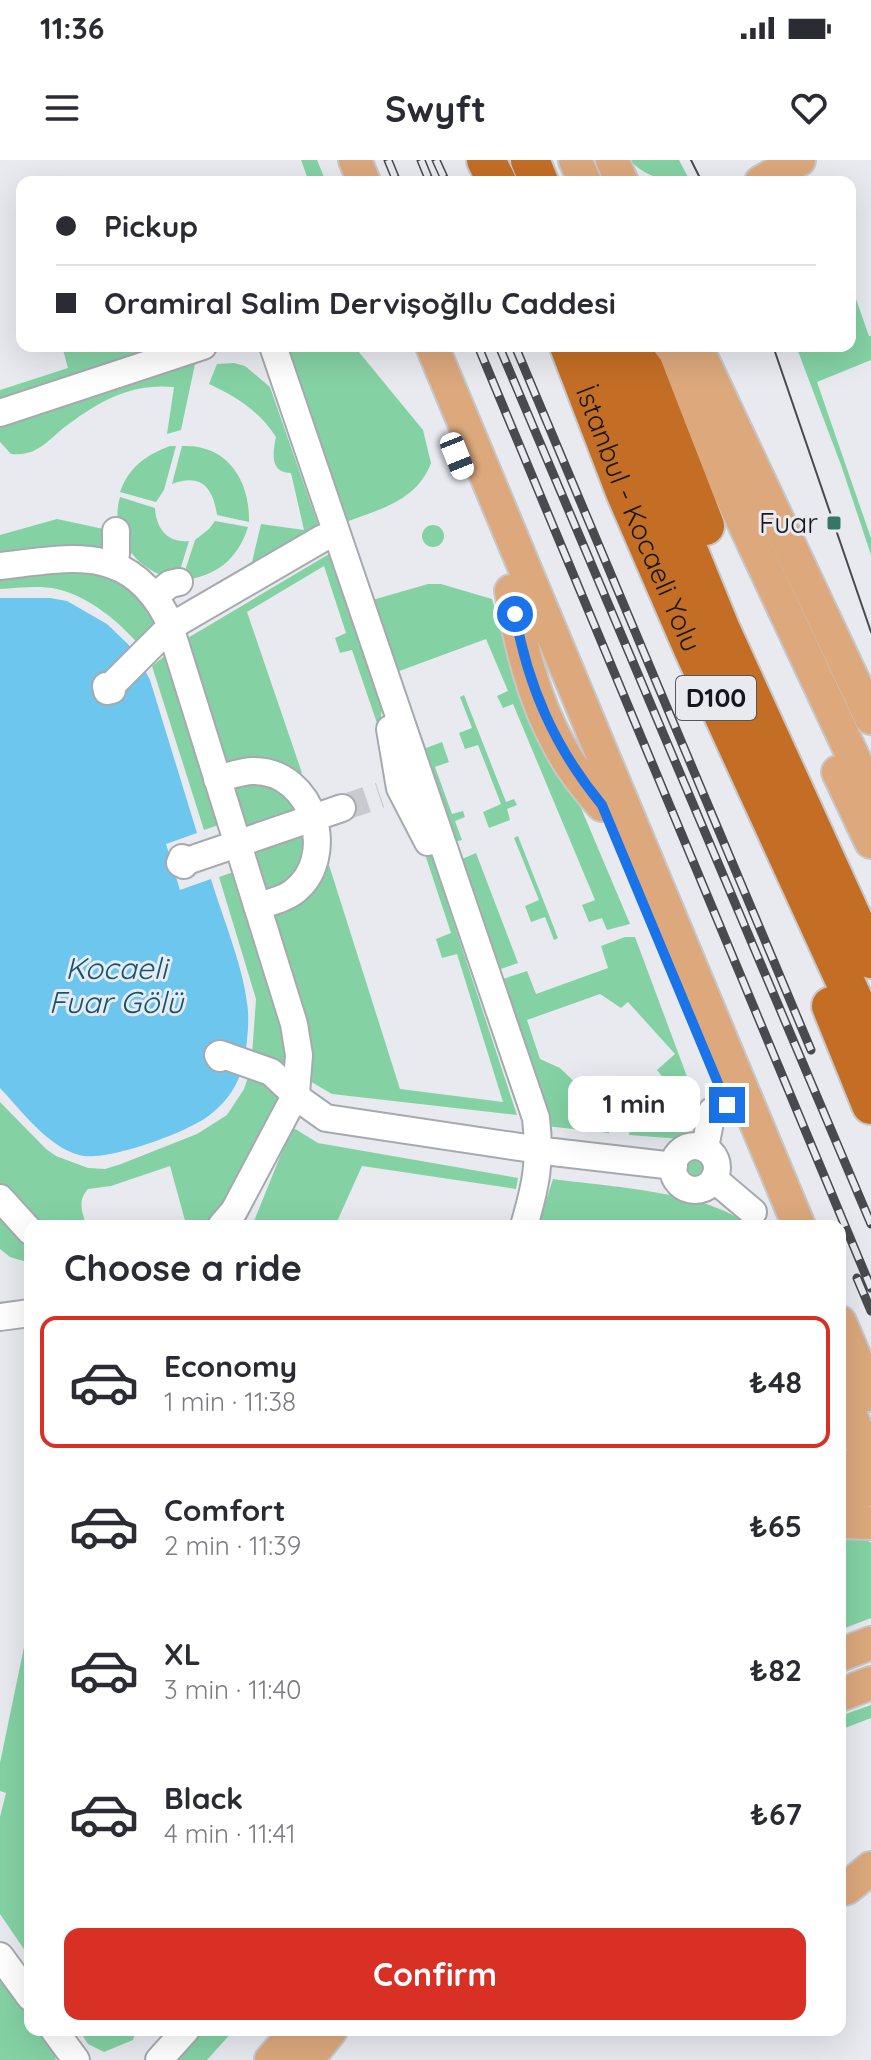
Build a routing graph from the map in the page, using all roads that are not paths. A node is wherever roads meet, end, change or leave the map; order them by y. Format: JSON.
{"nodes":[{"id":1,"x":799,"y":160,"type":"edge"},
{"id":2,"x":814,"y":160,"type":"edge"},
{"id":3,"x":771,"y":176,"type":"edge"},
{"id":4,"x":788,"y":176,"type":"edge"},
{"id":5,"x":185,"y":352,"type":"edge"},
{"id":6,"x":267,"y":352,"type":"edge"},
{"id":7,"x":275,"y":352,"type":"edge"},
{"id":8,"x":413,"y":352,"type":"edge"},
{"id":9,"x":435,"y":352,"type":"edge"},
{"id":10,"x":571,"y":352,"type":"edge"},
{"id":11,"x":607,"y":352,"type":"edge"},
{"id":12,"x":631,"y":352,"type":"edge"},
{"id":13,"x":664,"y":352,"type":"edge"},
{"id":14,"x":699,"y":352,"type":"edge"},
{"id":15,"x":0,"y":413,"type":"edge"},
{"id":16,"x":744,"y":525,"type":"junction"},
{"id":17,"x":116,"y":531,"type":"dead end"},
{"id":18,"x":323,"y":538,"type":"dead end"},
{"id":19,"x":112,"y":563,"type":"junction"},
{"id":20,"x":0,"y":566,"type":"edge"},
{"id":21,"x":179,"y":582,"type":"dead end"},
{"id":22,"x":155,"y":596,"type":"junction"},
{"id":23,"x":170,"y":627,"type":"junction"},
{"id":24,"x":707,"y":639,"type":"junction"},
{"id":25,"x":111,"y":686,"type":"dead end"},
{"id":26,"x":386,"y":709,"type":"junction"},
{"id":27,"x":871,"y":718,"type":"edge"},
{"id":28,"x":217,"y":779,"type":"junction"},
{"id":29,"x":792,"y":789,"type":"junction"},
{"id":30,"x":871,"y":795,"type":"edge"},
{"id":31,"x":342,"y":808,"type":"tunnel mouth"},
{"id":32,"x":313,"y":818,"type":"junction"},
{"id":33,"x":871,"y":842,"type":"edge"},
{"id":34,"x":237,"y":844,"type":"junction"},
{"id":35,"x":435,"y":854,"type":"junction"},
{"id":36,"x":187,"y":861,"type":"dead end"},
{"id":37,"x":257,"y":906,"type":"junction"},
{"id":38,"x":871,"y":922,"type":"edge"},
{"id":39,"x":871,"y":959,"type":"edge"},
{"id":40,"x":871,"y":1038,"type":"edge"},
{"id":41,"x":222,"y":1056,"type":"dead end"},
{"id":42,"x":296,"y":1094,"type":"junction"},
{"id":43,"x":871,"y":1105,"type":"edge"},
{"id":44,"x":712,"y":1111,"type":"dead end"},
{"id":45,"x":705,"y":1148,"type":"junction"},
{"id":46,"x":533,"y":1149,"type":"junction"},
{"id":47,"x":674,"y":1166,"type":"junction"},
{"id":48,"x":714,"y":1179,"type":"junction"},
{"id":49,"x":0,"y":1198,"type":"edge"},
{"id":50,"x":765,"y":1219,"type":"edge"},
{"id":51,"x":228,"y":1220,"type":"edge"},
{"id":52,"x":513,"y":1220,"type":"edge"},
{"id":53,"x":526,"y":1220,"type":"edge"},
{"id":54,"x":796,"y":1220,"type":"edge"},
{"id":55,"x":24,"y":1224,"type":"edge"},
{"id":56,"x":24,"y":1314,"type":"edge"},
{"id":57,"x":0,"y":1317,"type":"edge"},
{"id":58,"x":846,"y":1336,"type":"edge"},
{"id":59,"x":871,"y":1395,"type":"edge"},
{"id":60,"x":846,"y":1406,"type":"edge"},
{"id":61,"x":864,"y":1468,"type":"edge"},
{"id":62,"x":846,"y":1497,"type":"edge"},
{"id":63,"x":846,"y":1522,"type":"edge"},
{"id":64,"x":871,"y":1523,"type":"edge"},
{"id":65,"x":871,"y":1643,"type":"edge"},
{"id":66,"x":846,"y":1653,"type":"edge"},
{"id":67,"x":871,"y":1683,"type":"edge"},
{"id":68,"x":846,"y":1693,"type":"edge"},
{"id":69,"x":0,"y":1956,"type":"edge"},
{"id":70,"x":24,"y":1989,"type":"edge"},
{"id":71,"x":58,"y":2036,"type":"edge"},
{"id":72,"x":161,"y":2036,"type":"edge"},
{"id":73,"x":181,"y":2036,"type":"edge"},
{"id":74,"x":292,"y":2036,"type":"edge"},
{"id":75,"x":326,"y":2036,"type":"edge"},
{"id":76,"x":76,"y":2060,"type":"edge"},
{"id":77,"x":139,"y":2060,"type":"edge"},
{"id":78,"x":159,"y":2060,"type":"edge"},
{"id":79,"x":271,"y":2060,"type":"edge"},
{"id":80,"x":307,"y":2060,"type":"edge"}],
"edges":[{"from":1,"to":3,"type":"main road"},
{"from":2,"to":4,"type":"main road"},
{"from":5,"to":15,"type":"street"},
{"from":6,"to":26,"type":"street"},
{"from":7,"to":46,"type":"street"},
{"from":8,"to":50,"type":"main road"},
{"from":9,"to":54,"type":"main road"},
{"from":10,"to":24,"type":"highway","name":"İstanbul - Kocaeli Yolu","number":"D100"},
{"from":11,"to":24,"type":"highway","number":"D100"},
{"from":12,"to":24,"type":"highway"},
{"from":13,"to":16,"type":"main road"},
{"from":14,"to":27,"type":"main road"},
{"from":16,"to":30,"type":"main road"},
{"from":16,"to":33,"type":"main road"},
{"from":17,"to":19,"type":"street"},
{"from":18,"to":23,"type":"street"},
{"from":19,"to":20,"type":"street"},
{"from":19,"to":22,"type":"street"},
{"from":21,"to":22,"type":"street"},
{"from":22,"to":23,"type":"street"},
{"from":23,"to":25,"type":"street"},
{"from":23,"to":28,"type":"street"},
{"from":24,"to":29,"type":"highway","number":"D100"},
{"from":24,"to":40,"type":"highway","name":"İstanbul - Kocaeli Yolu","number":"D100"},
{"from":24,"to":43,"type":"highway"},
{"from":26,"to":35,"type":"street"},
{"from":26,"to":35,"type":"street"},
{"from":28,"to":32,"type":"street"},
{"from":28,"to":34,"type":"street"},
{"from":29,"to":38,"type":"highway"},
{"from":29,"to":39,"type":"highway","number":"D100"},
{"from":31,"to":32,"type":"street"},
{"from":32,"to":34,"type":"street"},
{"from":32,"to":37,"type":"street"},
{"from":34,"to":36,"type":"street"},
{"from":34,"to":37,"type":"street"},
{"from":35,"to":46,"type":"street"},
{"from":37,"to":42,"type":"street"},
{"from":41,"to":42,"type":"street"},
{"from":42,"to":46,"type":"street"},
{"from":42,"to":51,"type":"street"},
{"from":44,"to":45,"type":"street"},
{"from":45,"to":47,"type":"street"},
{"from":45,"to":48,"type":"street"},
{"from":46,"to":47,"type":"street"},
{"from":46,"to":52,"type":"street"},
{"from":46,"to":53,"type":"street"},
{"from":47,"to":48,"type":"street"},
{"from":48,"to":50,"type":"street"},
{"from":49,"to":55,"type":"street"},
{"from":56,"to":57,"type":"street"},
{"from":58,"to":59,"type":"main road"},
{"from":60,"to":61,"type":"main road"},
{"from":61,"to":62,"type":"main road"},
{"from":63,"to":64,"type":"main road"},
{"from":65,"to":66,"type":"main road"},
{"from":67,"to":68,"type":"main road"},
{"from":69,"to":70,"type":"street"},
{"from":71,"to":76,"type":"street"},
{"from":72,"to":77,"type":"street"},
{"from":73,"to":78,"type":"street"},
{"from":74,"to":79,"type":"main road"},
{"from":75,"to":80,"type":"main road"}]}
